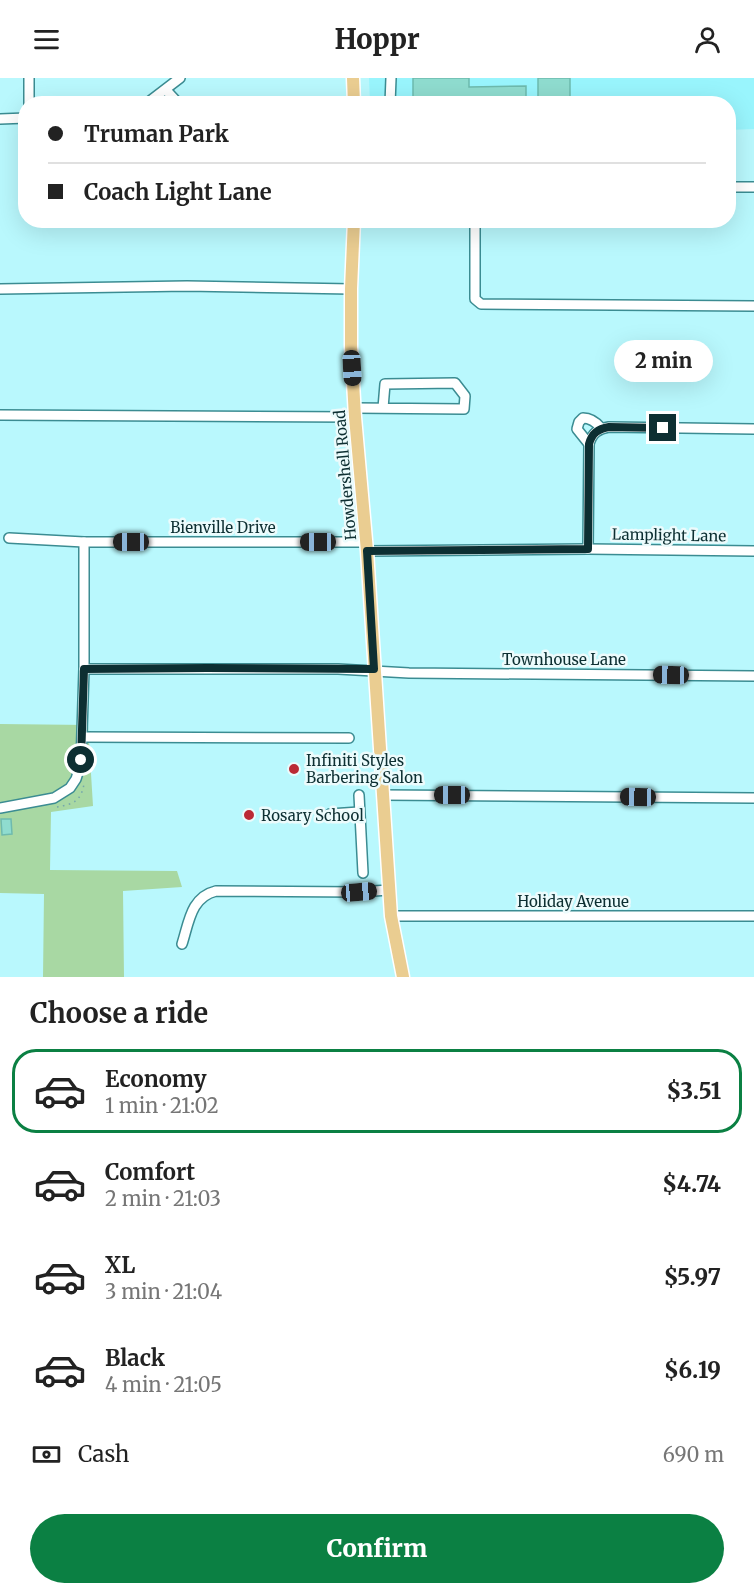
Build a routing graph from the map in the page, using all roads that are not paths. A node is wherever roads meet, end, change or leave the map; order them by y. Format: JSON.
{"nodes":[{"id":1,"x":29,"y":78,"type":"edge"},
{"id":2,"x":180,"y":78,"type":"edge"},
{"id":3,"x":353,"y":78,"type":"edge"},
{"id":4,"x":391,"y":78,"type":"edge"},
{"id":5,"x":166,"y":90,"type":"junction"},
{"id":6,"x":29,"y":96,"type":"edge"},
{"id":7,"x":157,"y":96,"type":"edge"},
{"id":8,"x":172,"y":96,"type":"edge"},
{"id":9,"x":354,"y":96,"type":"edge"},
{"id":10,"x":390,"y":96,"type":"edge"},
{"id":11,"x":18,"y":118,"type":"edge"},
{"id":12,"x":0,"y":119,"type":"edge"},
{"id":13,"x":736,"y":187,"type":"edge"},
{"id":14,"x":754,"y":187,"type":"edge"},
{"id":15,"x":354,"y":228,"type":"edge"},
{"id":16,"x":475,"y":228,"type":"edge"},
{"id":17,"x":0,"y":289,"type":"edge"},
{"id":18,"x":351,"y":289,"type":"junction"},
{"id":19,"x":754,"y":306,"type":"edge"},
{"id":20,"x":383,"y":408,"type":"junction"},
{"id":21,"x":355,"y":412,"type":"junction"},
{"id":22,"x":0,"y":415,"type":"edge"},
{"id":23,"x":601,"y":428,"type":"junction"},
{"id":24,"x":754,"y":429,"type":"edge"},
{"id":25,"x":589,"y":444,"type":"junction"},
{"id":26,"x":9,"y":538,"type":"dead end"},
{"id":27,"x":84,"y":542,"type":"junction"},
{"id":28,"x":366,"y":546,"type":"junction"},
{"id":29,"x":588,"y":549,"type":"junction"},
{"id":30,"x":754,"y":551,"type":"edge"},
{"id":31,"x":84,"y":669,"type":"junction"},
{"id":32,"x":374,"y":669,"type":"junction"},
{"id":33,"x":754,"y":676,"type":"edge"},
{"id":34,"x":82,"y":737,"type":"junction"},
{"id":35,"x":348,"y":738,"type":"dead end"},
{"id":36,"x":359,"y":795,"type":"dead end"},
{"id":37,"x":383,"y":795,"type":"junction"},
{"id":38,"x":754,"y":798,"type":"edge"},
{"id":39,"x":0,"y":808,"type":"edge"},
{"id":40,"x":359,"y":812,"type":"junction"},
{"id":41,"x":330,"y":814,"type":"dead end"},
{"id":42,"x":363,"y":873,"type":"dead end"},
{"id":43,"x":389,"y":890,"type":"junction"},
{"id":44,"x":391,"y":916,"type":"junction"},
{"id":45,"x":754,"y":916,"type":"edge"},
{"id":46,"x":182,"y":944,"type":"dead end"},
{"id":47,"x":402,"y":977,"type":"edge"}],
"edges":[{"from":1,"to":6,"type":"street"},
{"from":2,"to":5,"type":"street"},
{"from":3,"to":9,"type":"main road"},
{"from":4,"to":10,"type":"street"},
{"from":5,"to":7,"type":"street"},
{"from":5,"to":8,"type":"street"},
{"from":11,"to":12,"type":"street"},
{"from":13,"to":14,"type":"street"},
{"from":15,"to":18,"type":"main road","name":"Howdershell Road"},
{"from":16,"to":19,"type":"street"},
{"from":17,"to":18,"type":"street"},
{"from":18,"to":21,"type":"main road","name":"Howdershell Road"},
{"from":20,"to":20,"type":"street"},
{"from":20,"to":21,"type":"street"},
{"from":21,"to":22,"type":"street"},
{"from":21,"to":28,"type":"main road","name":"Howdershell Road"},
{"from":23,"to":24,"type":"street"},
{"from":23,"to":25,"type":"street"},
{"from":23,"to":25,"type":"street"},
{"from":25,"to":29,"type":"street"},
{"from":26,"to":27,"type":"street","name":"Bienville Drive"},
{"from":27,"to":28,"type":"street","name":"Bienville Drive"},
{"from":27,"to":31,"type":"street"},
{"from":28,"to":29,"type":"street","name":"Lamplight Lane"},
{"from":28,"to":32,"type":"main road","name":"Howdershell Road"},
{"from":29,"to":30,"type":"street","name":"Lamplight Lane"},
{"from":31,"to":32,"type":"street","name":"Townhouse Lane"},
{"from":31,"to":34,"type":"street"},
{"from":32,"to":33,"type":"street","name":"Townhouse Lane"},
{"from":32,"to":37,"type":"main road","name":"Howdershell Road"},
{"from":34,"to":35,"type":"street"},
{"from":34,"to":39,"type":"street"},
{"from":36,"to":40,"type":"street"},
{"from":37,"to":38,"type":"street"},
{"from":37,"to":43,"type":"main road","name":"Howdershell Road"},
{"from":40,"to":41,"type":"street"},
{"from":40,"to":42,"type":"street"},
{"from":43,"to":44,"type":"main road","name":"Howdershell Road"},
{"from":43,"to":46,"type":"street"},
{"from":44,"to":45,"type":"street","name":"Holiday Avenue"},
{"from":44,"to":47,"type":"main road","name":"Howdershell Road"}]}
